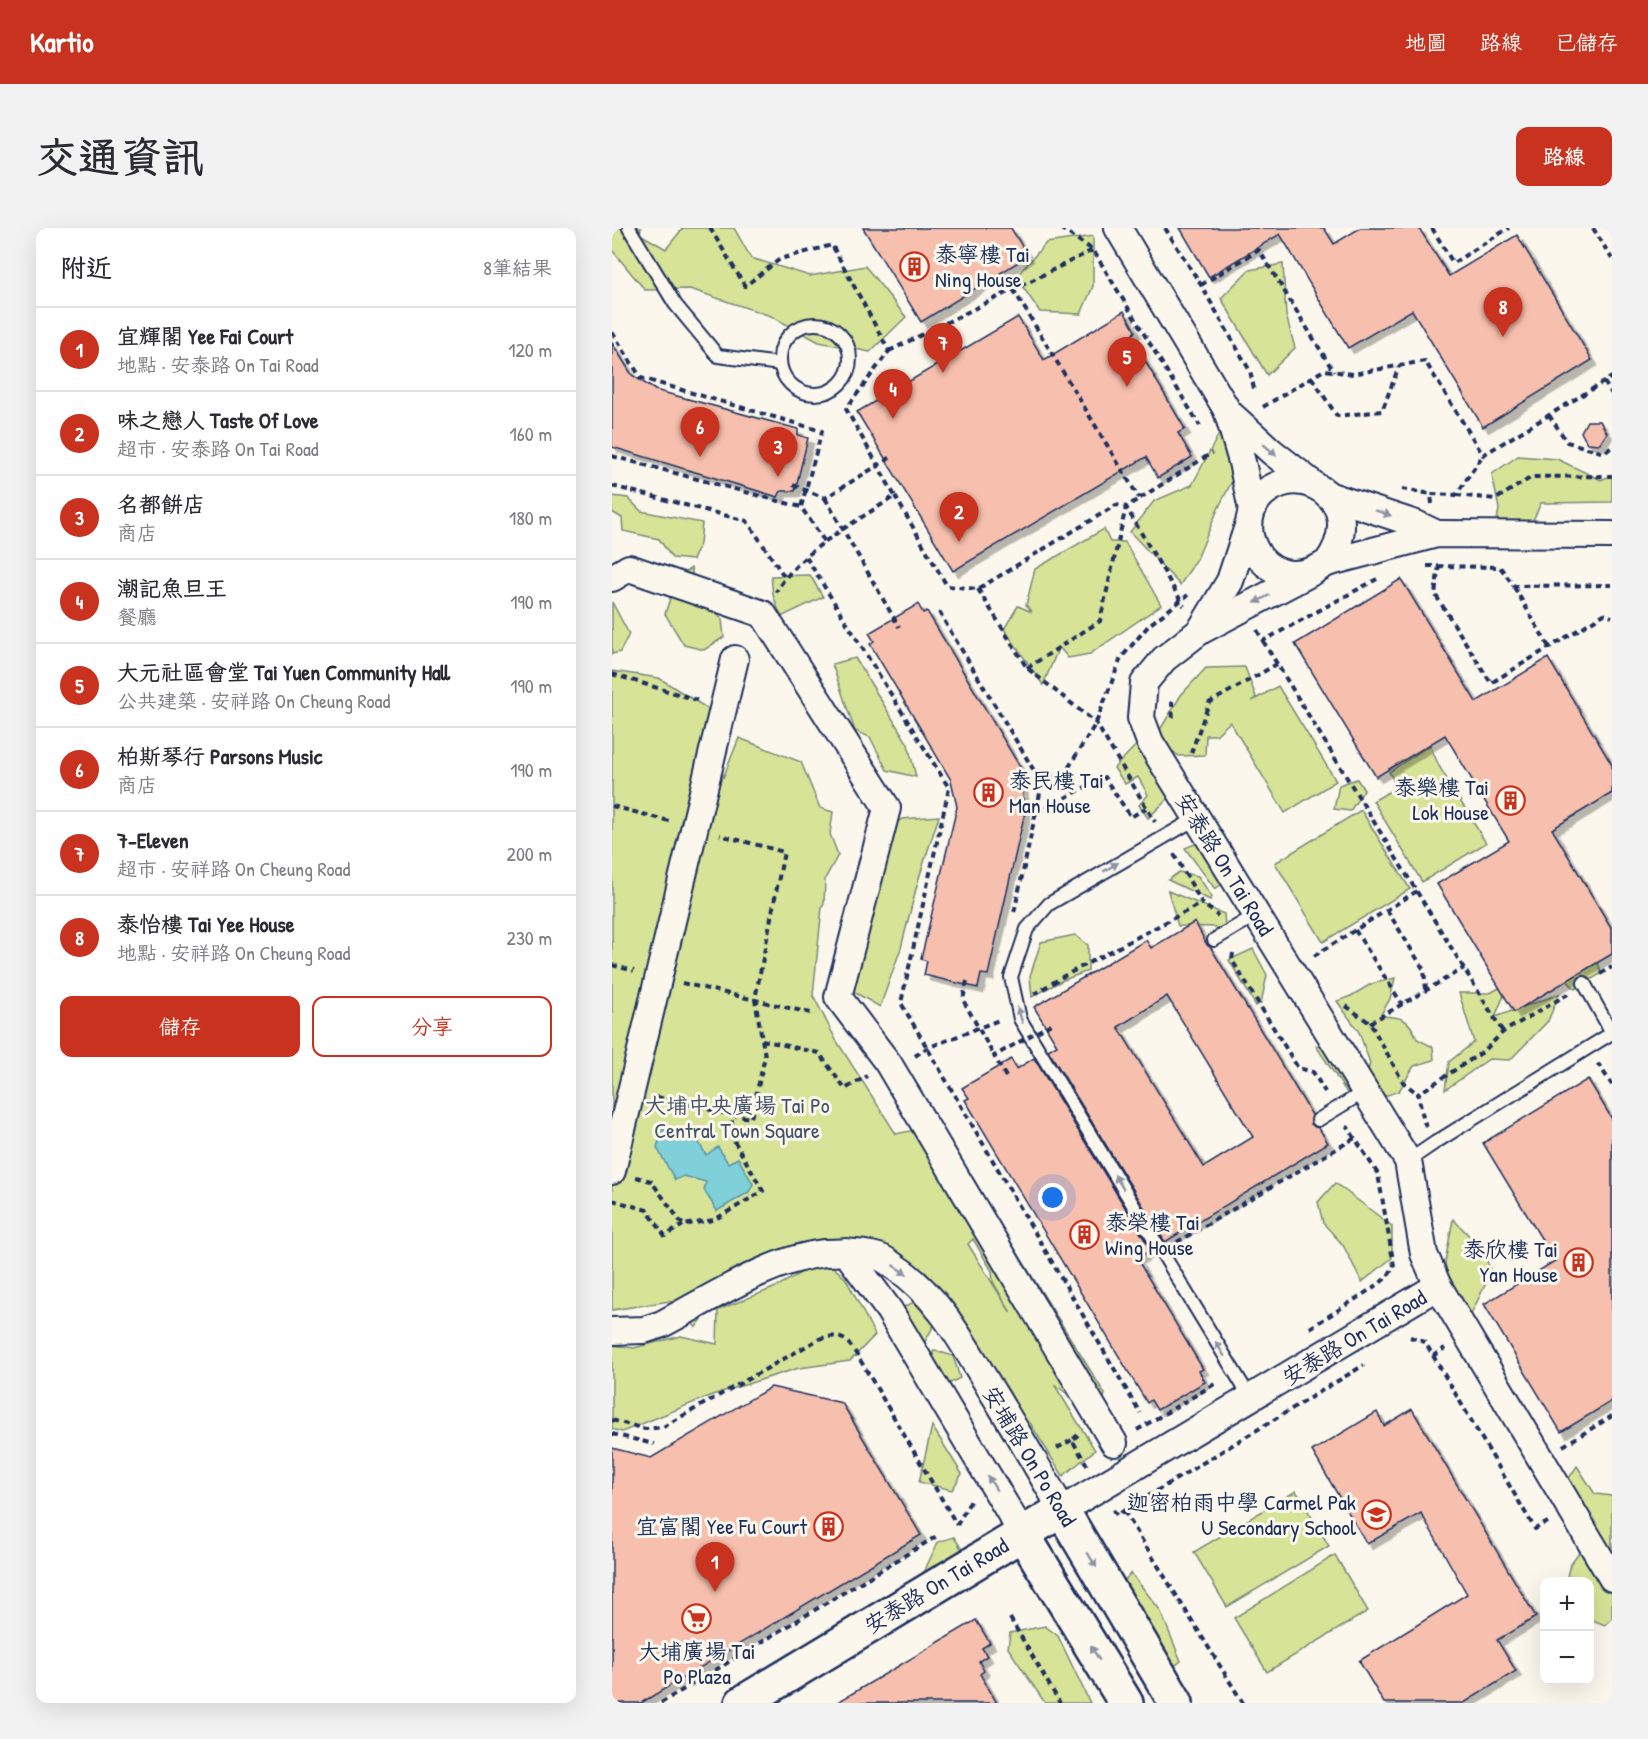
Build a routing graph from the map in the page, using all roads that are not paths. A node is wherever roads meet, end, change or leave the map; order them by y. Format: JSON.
{"nodes":[{"id":1,"x":629,"y":228,"type":"edge"},
{"id":2,"x":1118,"y":228,"type":"edge"},
{"id":3,"x":780,"y":364,"type":"junction"},
{"id":4,"x":1227,"y":410,"type":"junction"},
{"id":5,"x":1322,"y":491,"type":"junction"},
{"id":6,"x":1250,"y":518,"type":"junction"},
{"id":7,"x":1437,"y":534,"type":"junction"},
{"id":8,"x":1612,"y":534,"type":"edge"},
{"id":9,"x":1320,"y":567,"type":"junction"},
{"id":10,"x":612,"y":578,"type":"edge"},
{"id":11,"x":1200,"y":631,"type":"junction"},
{"id":12,"x":735,"y":659,"type":"dead end"},
{"id":13,"x":1197,"y":818,"type":"junction"},
{"id":14,"x":1256,"y":915,"type":"junction"},
{"id":15,"x":1214,"y":940,"type":"dead end"},
{"id":16,"x":1584,"y":983,"type":"road end"},
{"id":17,"x":1612,"y":1033,"type":"edge"},
{"id":18,"x":1364,"y":1092,"type":"junction"},
{"id":19,"x":1318,"y":1120,"type":"dead end"},
{"id":20,"x":1408,"y":1161,"type":"junction"},
{"id":21,"x":612,"y":1171,"type":"edge"},
{"id":22,"x":846,"y":1252,"type":"junction"},
{"id":23,"x":1438,"y":1286,"type":"junction"},
{"id":24,"x":612,"y":1332,"type":"edge"},
{"id":25,"x":1251,"y":1399,"type":"junction"},
{"id":26,"x":1114,"y":1443,"type":"road end"},
{"id":27,"x":1062,"y":1510,"type":"junction"},
{"id":28,"x":1022,"y":1533,"type":"junction"},
{"id":29,"x":1612,"y":1578,"type":"edge"},
{"id":30,"x":757,"y":1699,"type":"edge"},
{"id":31,"x":1126,"y":1703,"type":"edge"},
{"id":32,"x":1176,"y":1703,"type":"edge"}],
"edges":[{"from":1,"to":3,"type":"lane"},
{"from":2,"to":4,"type":"street"},
{"from":3,"to":3,"type":"lane"},
{"from":4,"to":5,"type":"street","one_way":true},
{"from":4,"to":6,"type":"street"},
{"from":5,"to":6,"type":"street"},
{"from":5,"to":7,"type":"street","one_way":true},
{"from":5,"to":9,"type":"street"},
{"from":6,"to":9,"type":"street"},
{"from":6,"to":11,"type":"street","name":"安泰路 On Tai Road"},
{"from":7,"to":8,"type":"street"},
{"from":7,"to":9,"type":"street"},
{"from":9,"to":11,"type":"street","name":"安泰路 On Tai Road","one_way":true},
{"from":10,"to":26,"type":"street"},
{"from":11,"to":13,"type":"street","name":"安泰路 On Tai Road"},
{"from":12,"to":21,"type":"street"},
{"from":13,"to":14,"type":"street","name":"安泰路 On Tai Road"},
{"from":25,"to":13,"type":"lane","one_way":true},
{"from":14,"to":15,"type":"lane"},
{"from":14,"to":18,"type":"street","name":"安泰路 On Tai Road"},
{"from":16,"to":17,"type":"lane"},
{"from":17,"to":20,"type":"lane"},
{"from":18,"to":19,"type":"lane"},
{"from":18,"to":20,"type":"street","name":"安泰路 On Tai Road"},
{"from":20,"to":23,"type":"street","name":"安泰路 On Tai Road"},
{"from":22,"to":24,"type":"street","name":"安埔路 On Po Road"},
{"from":22,"to":27,"type":"street","name":"安埔路 On Po Road","one_way":true},
{"from":28,"to":22,"type":"street","name":"安埔路 On Po Road","one_way":true},
{"from":23,"to":25,"type":"street","name":"安泰路 On Tai Road"},
{"from":23,"to":29,"type":"street"},
{"from":25,"to":27,"type":"street","name":"安泰路 On Tai Road"},
{"from":27,"to":28,"type":"street","name":"安泰路 On Tai Road"},
{"from":27,"to":32,"type":"street","name":"安埔路 On Po Road","one_way":true},
{"from":28,"to":30,"type":"street","name":"安泰路 On Tai Road"},
{"from":31,"to":28,"type":"street","name":"安埔路 On Po Road","one_way":true}]}
